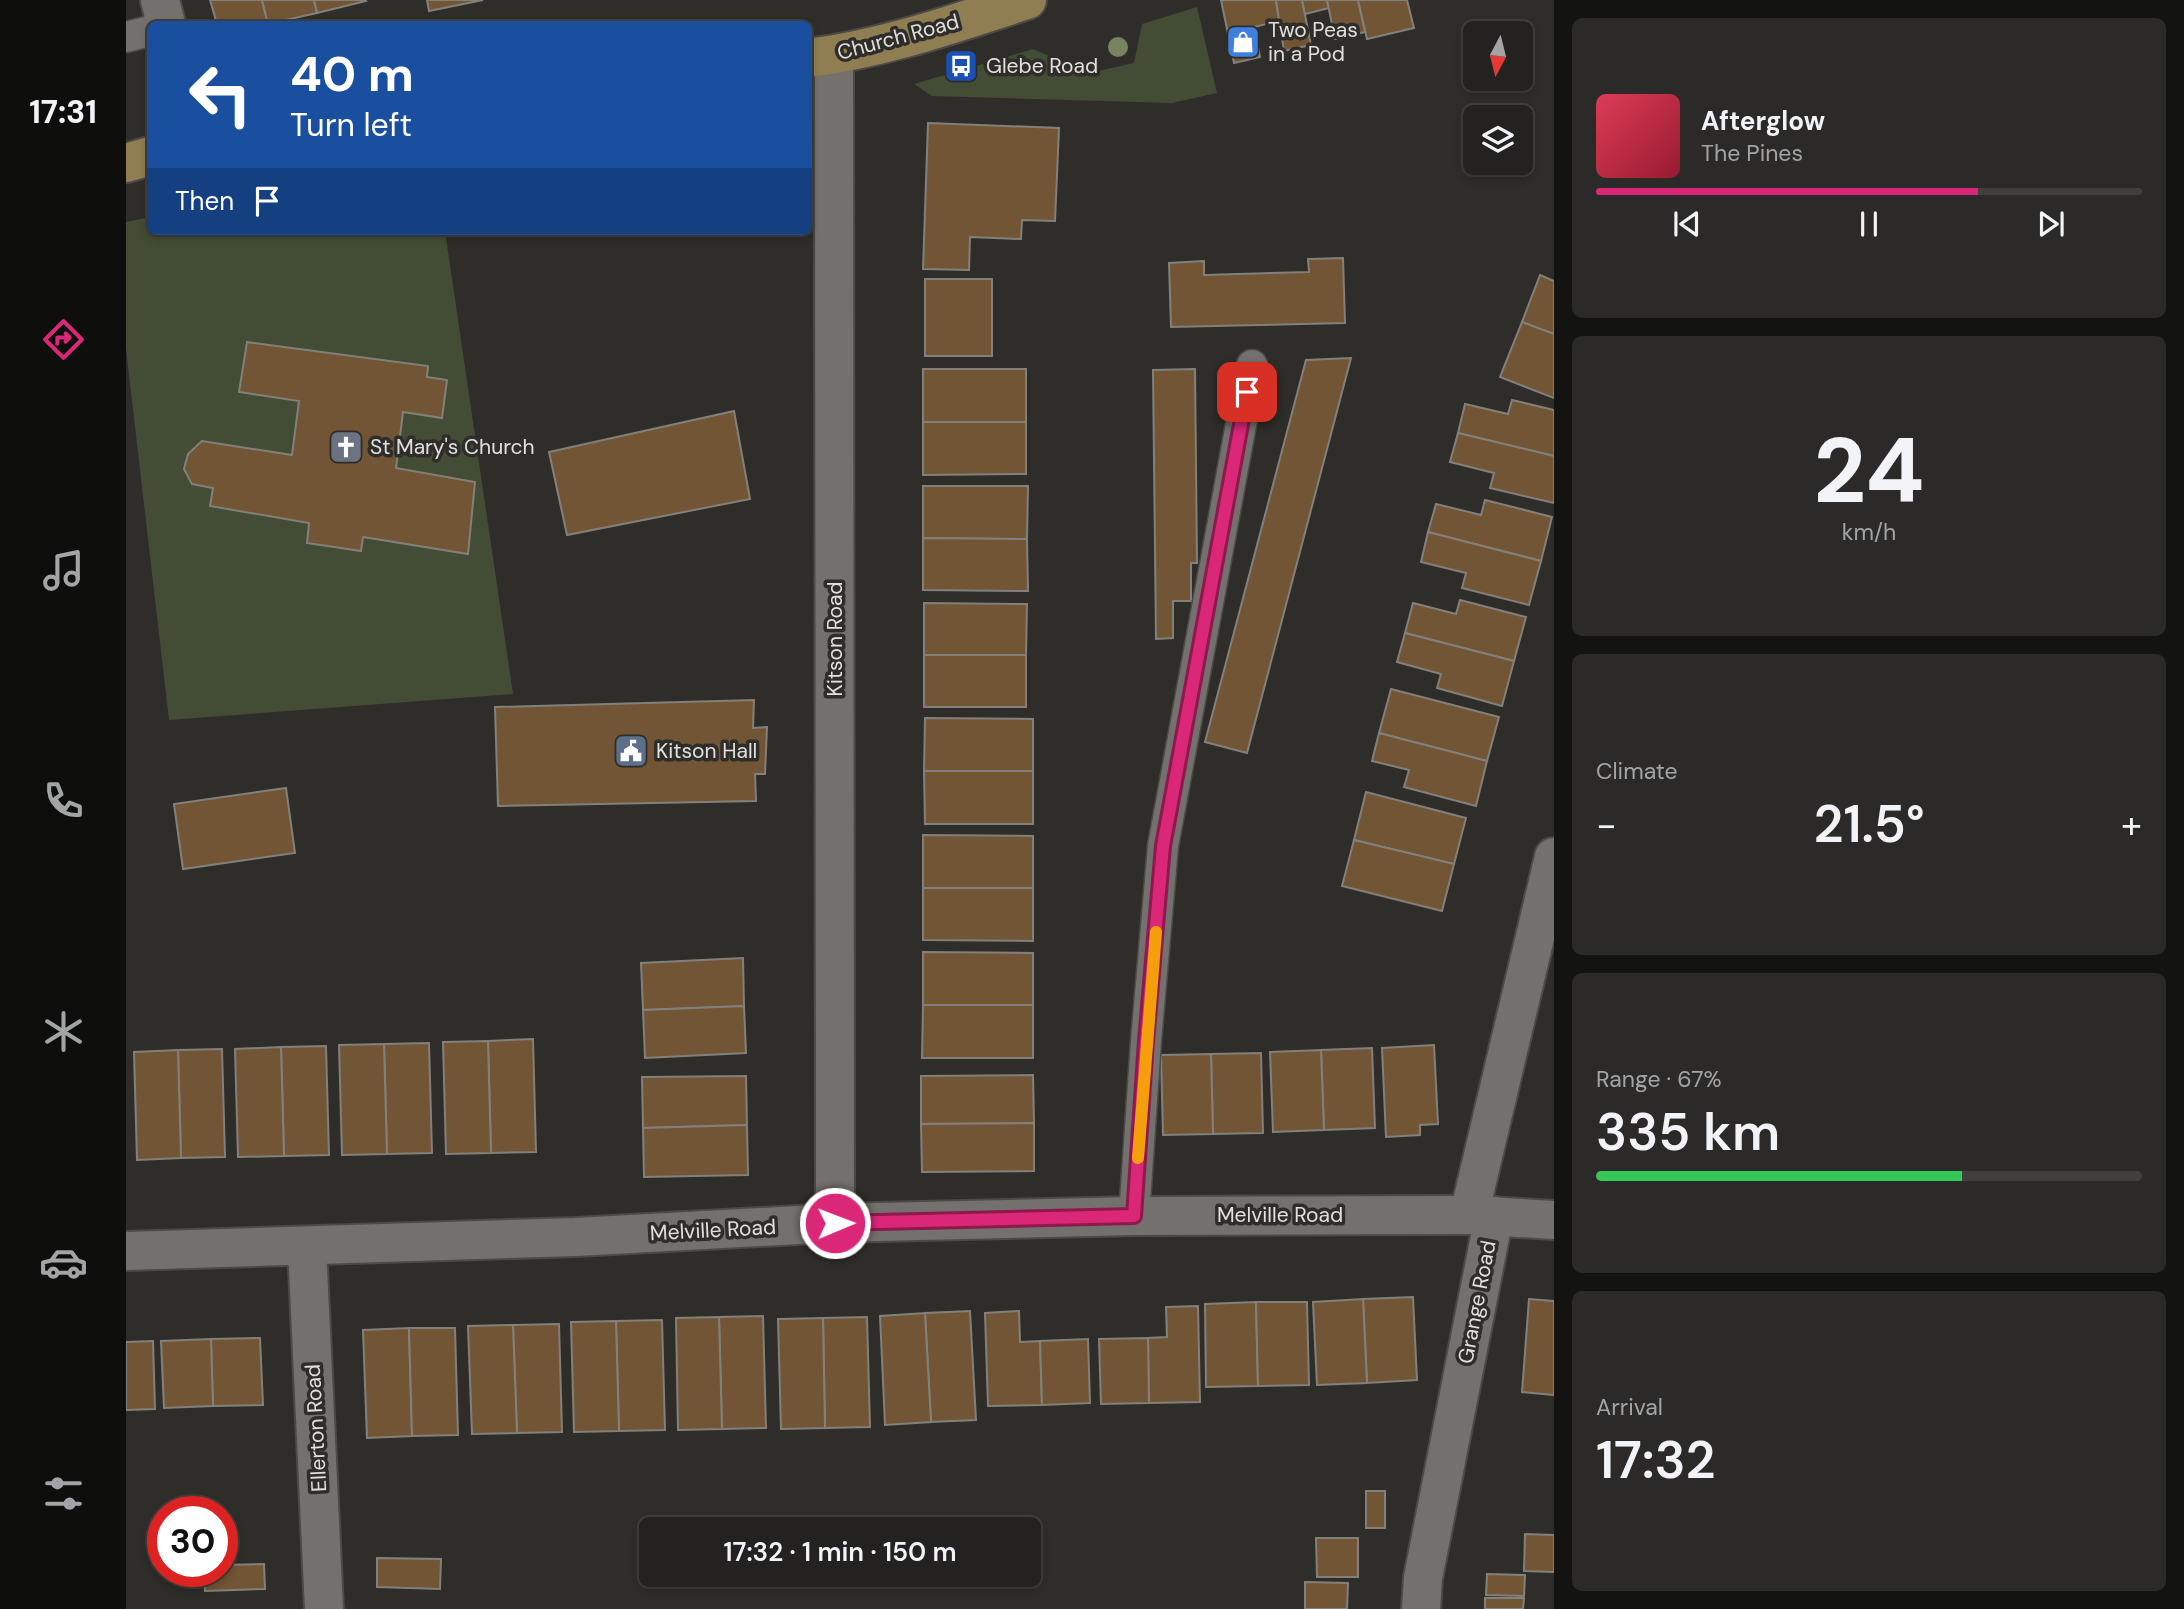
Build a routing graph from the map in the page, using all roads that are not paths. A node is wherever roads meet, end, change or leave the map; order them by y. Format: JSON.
{"nodes":[{"id":1,"x":160,"y":0,"type":"edge"},
{"id":2,"x":1027,"y":0,"type":"edge"},
{"id":3,"x":165,"y":21,"type":"edge"},
{"id":4,"x":147,"y":33,"type":"edge"},
{"id":5,"x":126,"y":37,"type":"edge"},
{"id":6,"x":821,"y":57,"type":"edge"},
{"id":7,"x":147,"y":157,"type":"edge"},
{"id":8,"x":126,"y":163,"type":"edge"},
{"id":9,"x":1252,"y":365,"type":"dead end"},
{"id":10,"x":1554,"y":857,"type":"edge"},
{"id":11,"x":1134,"y":1216,"type":"junction"},
{"id":12,"x":1481,"y":1216,"type":"junction"},
{"id":13,"x":1554,"y":1220,"type":"edge"},
{"id":14,"x":835,"y":1223,"type":"junction"},
{"id":15,"x":307,"y":1247,"type":"junction"},
{"id":16,"x":126,"y":1251,"type":"edge"},
{"id":17,"x":324,"y":1609,"type":"edge"},
{"id":18,"x":1422,"y":1609,"type":"edge"}],
"edges":[{"from":1,"to":3,"type":"street"},
{"from":2,"to":6,"type":"main road","name":"Church Road"},
{"from":4,"to":5,"type":"lane"},
{"from":6,"to":14,"type":"street","name":"Kitson Road"},
{"from":7,"to":8,"type":"main road"},
{"from":9,"to":11,"type":"lane"},
{"from":10,"to":12,"type":"street","name":"Grange Road"},
{"from":11,"to":12,"type":"street","name":"Melville Road"},
{"from":11,"to":14,"type":"street","name":"Melville Road"},
{"from":12,"to":13,"type":"street","name":"Melville Road"},
{"from":12,"to":18,"type":"street","name":"Grange Road"},
{"from":14,"to":15,"type":"street","name":"Melville Road"},
{"from":15,"to":16,"type":"street","name":"Melville Road"},
{"from":15,"to":17,"type":"street","name":"Ellerton Road"}]}
